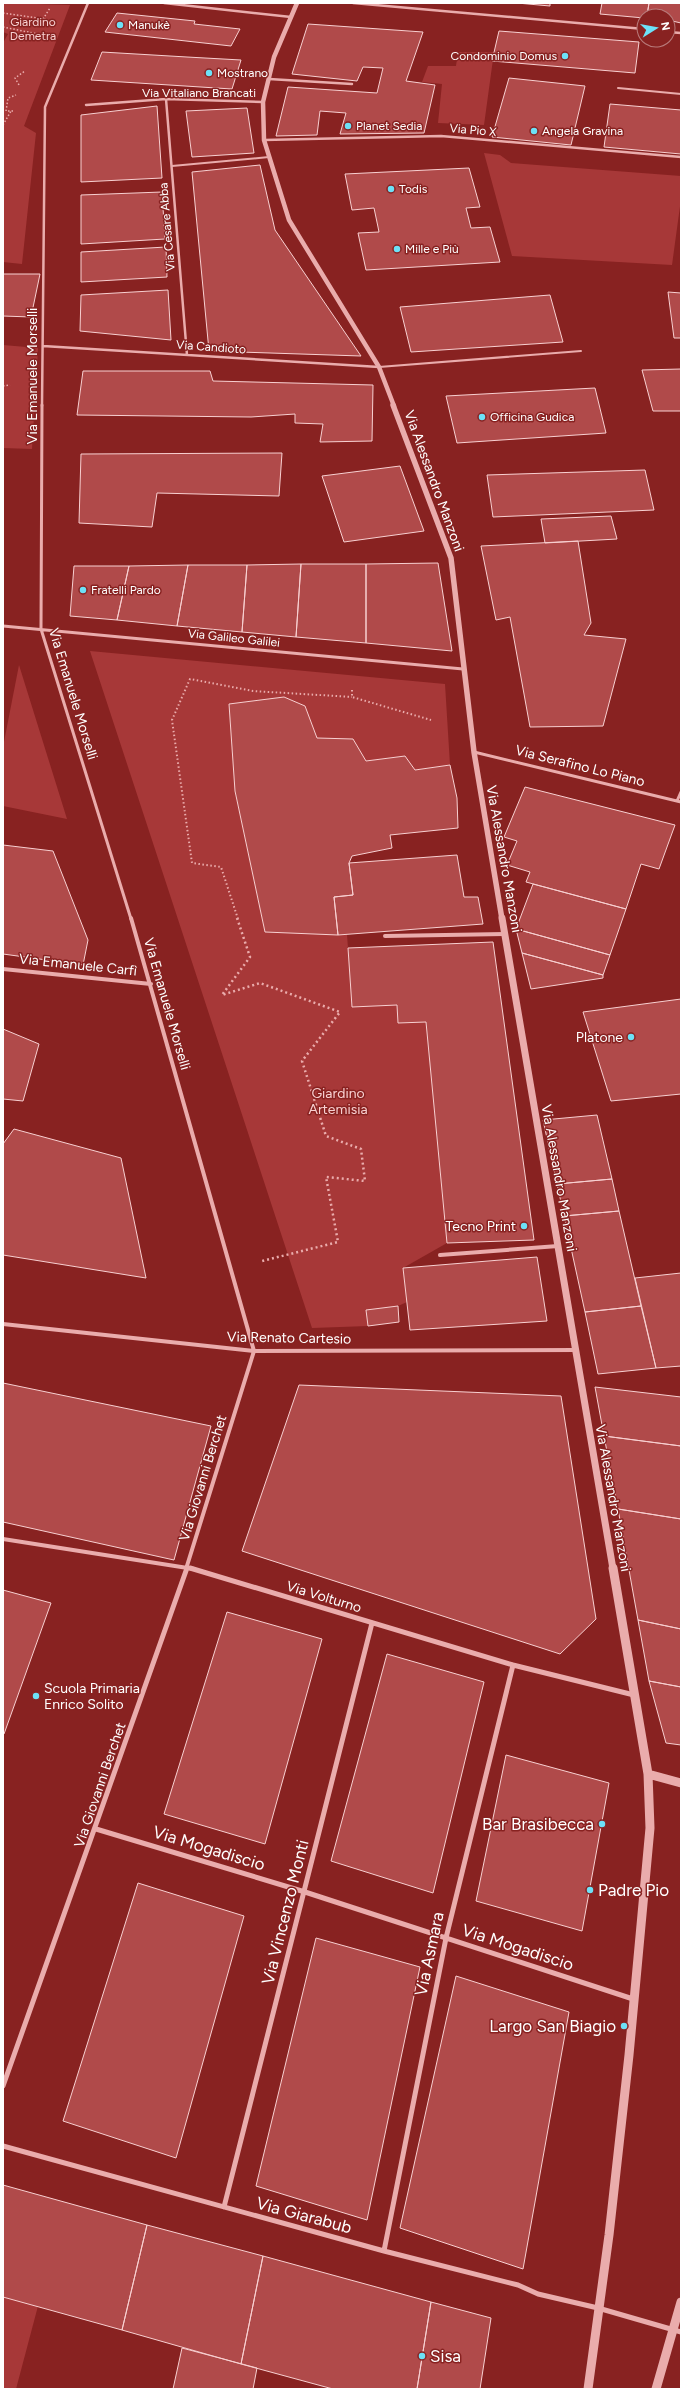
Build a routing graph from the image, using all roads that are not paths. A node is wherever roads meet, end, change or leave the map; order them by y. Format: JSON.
{"nodes":[{"id":1,"x":88,"y":3,"type":"edge"},
{"id":2,"x":164,"y":3,"type":"edge"},
{"id":3,"x":297,"y":3,"type":"edge"},
{"id":4,"x":353,"y":3,"type":"edge"},
{"id":5,"x":291,"y":17,"type":"junction"},
{"id":6,"x":636,"y":28,"type":"edge"},
{"id":7,"x":269,"y":79,"type":"junction"},
{"id":8,"x":352,"y":84,"type":"dead end"},
{"id":9,"x":618,"y":88,"type":"dead end"},
{"id":10,"x":681,"y":94,"type":"edge"},
{"id":11,"x":166,"y":99,"type":"junction"},
{"id":12,"x":263,"y":102,"type":"junction"},
{"id":13,"x":86,"y":105,"type":"dead end"},
{"id":14,"x":264,"y":140,"type":"junction"},
{"id":15,"x":268,"y":157,"type":"junction"},
{"id":16,"x":681,"y":157,"type":"edge"},
{"id":17,"x":172,"y":166,"type":"junction"},
{"id":18,"x":43,"y":346,"type":"junction"},
{"id":19,"x":581,"y":351,"type":"dead end"},
{"id":20,"x":187,"y":355,"type":"junction"},
{"id":21,"x":379,"y":367,"type":"junction"},
{"id":22,"x":3,"y":626,"type":"edge"},
{"id":23,"x":41,"y":629,"type":"junction"},
{"id":24,"x":463,"y":669,"type":"junction"},
{"id":25,"x":474,"y":752,"type":"junction"},
{"id":26,"x":681,"y":792,"type":"edge"},
{"id":27,"x":679,"y":801,"type":"edge"},
{"id":28,"x":505,"y":934,"type":"junction"},
{"id":29,"x":385,"y":936,"type":"dead end"},
{"id":30,"x":3,"y":969,"type":"edge"},
{"id":31,"x":151,"y":984,"type":"junction"},
{"id":32,"x":558,"y":1246,"type":"junction"},
{"id":33,"x":440,"y":1255,"type":"dead end"},
{"id":34,"x":3,"y":1324,"type":"edge"},
{"id":35,"x":576,"y":1350,"type":"junction"},
{"id":36,"x":254,"y":1351,"type":"junction"},
{"id":37,"x":3,"y":1539,"type":"edge"},
{"id":38,"x":187,"y":1567,"type":"junction"},
{"id":39,"x":372,"y":1623,"type":"junction"},
{"id":40,"x":513,"y":1665,"type":"junction"},
{"id":41,"x":634,"y":1695,"type":"junction"},
{"id":42,"x":648,"y":1774,"type":"junction"},
{"id":43,"x":681,"y":1783,"type":"edge"},
{"id":44,"x":96,"y":1828,"type":"junction"},
{"id":45,"x":305,"y":1892,"type":"junction"},
{"id":46,"x":446,"y":1938,"type":"junction"},
{"id":47,"x":634,"y":2000,"type":"junction"},
{"id":48,"x":3,"y":2086,"type":"edge"},
{"id":49,"x":3,"y":2146,"type":"edge"},
{"id":50,"x":224,"y":2207,"type":"junction"},
{"id":51,"x":384,"y":2251,"type":"junction"},
{"id":52,"x":681,"y":2302,"type":"edge"},
{"id":53,"x":598,"y":2308,"type":"junction"},
{"id":54,"x":677,"y":2330,"type":"edge"},
{"id":55,"x":588,"y":2389,"type":"edge"},
{"id":56,"x":656,"y":2389,"type":"edge"}],
"edges":[{"from":1,"to":18,"type":"street","name":"Via Emanuele Morselli"},
{"from":2,"to":5,"type":"street"},
{"from":3,"to":5,"type":"street","name":"Via Alessandro Manzoni"},
{"from":4,"to":6,"type":"street"},
{"from":5,"to":7,"type":"street","name":"Via Alessandro Manzoni"},
{"from":7,"to":8,"type":"street"},
{"from":7,"to":12,"type":"street","name":"Via Alessandro Manzoni"},
{"from":9,"to":10,"type":"lane"},
{"from":11,"to":12,"type":"street","name":"Via Vitaliano Brancati"},
{"from":11,"to":13,"type":"street","name":"Via Vitaliano Brancati"},
{"from":11,"to":17,"type":"street","name":"Via Cesare Abba"},
{"from":12,"to":14,"type":"street","name":"Via Alessandro Manzoni"},
{"from":14,"to":15,"type":"street","name":"Via Alessandro Manzoni"},
{"from":14,"to":16,"type":"street","name":"Via Pio X"},
{"from":15,"to":17,"type":"lane"},
{"from":15,"to":21,"type":"street","name":"Via Alessandro Manzoni"},
{"from":17,"to":20,"type":"street","name":"Via Cesare Abba"},
{"from":18,"to":20,"type":"street","name":"Via Candioto"},
{"from":18,"to":23,"type":"street","name":"Via Emanuele Morselli"},
{"from":19,"to":21,"type":"lane"},
{"from":20,"to":21,"type":"street","name":"Via Candioto"},
{"from":21,"to":24,"type":"street","name":"Via Alessandro Manzoni"},
{"from":22,"to":23,"type":"street","name":"Via Galileo Galilei"},
{"from":23,"to":24,"type":"street","name":"Via Galileo Galilei"},
{"from":23,"to":31,"type":"street","name":"Via Emanuele Morselli"},
{"from":24,"to":25,"type":"street","name":"Via Alessandro Manzoni"},
{"from":25,"to":27,"type":"street","name":"Via Serafino Lo Piano"},
{"from":25,"to":28,"type":"street","name":"Via Alessandro Manzoni"},
{"from":26,"to":27,"type":"street"},
{"from":28,"to":29,"type":"street"},
{"from":28,"to":32,"type":"street","name":"Via Alessandro Manzoni"},
{"from":30,"to":31,"type":"street","name":"Via Emanuele Carfì"},
{"from":31,"to":36,"type":"street","name":"Via Emanuele Morselli"},
{"from":32,"to":33,"type":"street"},
{"from":32,"to":35,"type":"street","name":"Via Alessandro Manzoni"},
{"from":34,"to":36,"type":"street","name":"Via Renato Cartesio"},
{"from":35,"to":36,"type":"street","name":"Via Renato Cartesio"},
{"from":35,"to":41,"type":"street","name":"Via Alessandro Manzoni"},
{"from":36,"to":38,"type":"street","name":"Via Giovanni Berchet"},
{"from":37,"to":38,"type":"street","name":"Via Volturno"},
{"from":38,"to":39,"type":"street","name":"Via Volturno"},
{"from":38,"to":44,"type":"street","name":"Via Giovanni Berchet"},
{"from":39,"to":40,"type":"street","name":"Via Volturno"},
{"from":39,"to":45,"type":"street","name":"Via Vincenzo Monti"},
{"from":40,"to":41,"type":"street","name":"Via Volturno"},
{"from":40,"to":46,"type":"street","name":"Via Asmara"},
{"from":41,"to":42,"type":"street","name":"Via Alessandro Manzoni"},
{"from":42,"to":43,"type":"street"},
{"from":42,"to":47,"type":"street","name":"Via Alessandro Manzoni"},
{"from":44,"to":45,"type":"street","name":"Via Mogadiscio"},
{"from":44,"to":48,"type":"street","name":"Via Giovanni Berchet"},
{"from":45,"to":46,"type":"street","name":"Via Mogadiscio"},
{"from":45,"to":50,"type":"street","name":"Via Vincenzo Monti"},
{"from":46,"to":47,"type":"street","name":"Via Mogadiscio"},
{"from":46,"to":51,"type":"street","name":"Via Asmara"},
{"from":47,"to":53,"type":"street","name":"Via Alessandro Manzoni"},
{"from":49,"to":50,"type":"street","name":"Via Giarabub"},
{"from":50,"to":51,"type":"street","name":"Via Giarabub"},
{"from":51,"to":53,"type":"street","name":"Via Giarabub"},
{"from":52,"to":54,"type":"street"},
{"from":53,"to":54,"type":"street","name":"Via Giarabub"},
{"from":53,"to":55,"type":"street","name":"Via Alessandro Manzoni"},
{"from":54,"to":56,"type":"street"}]}
